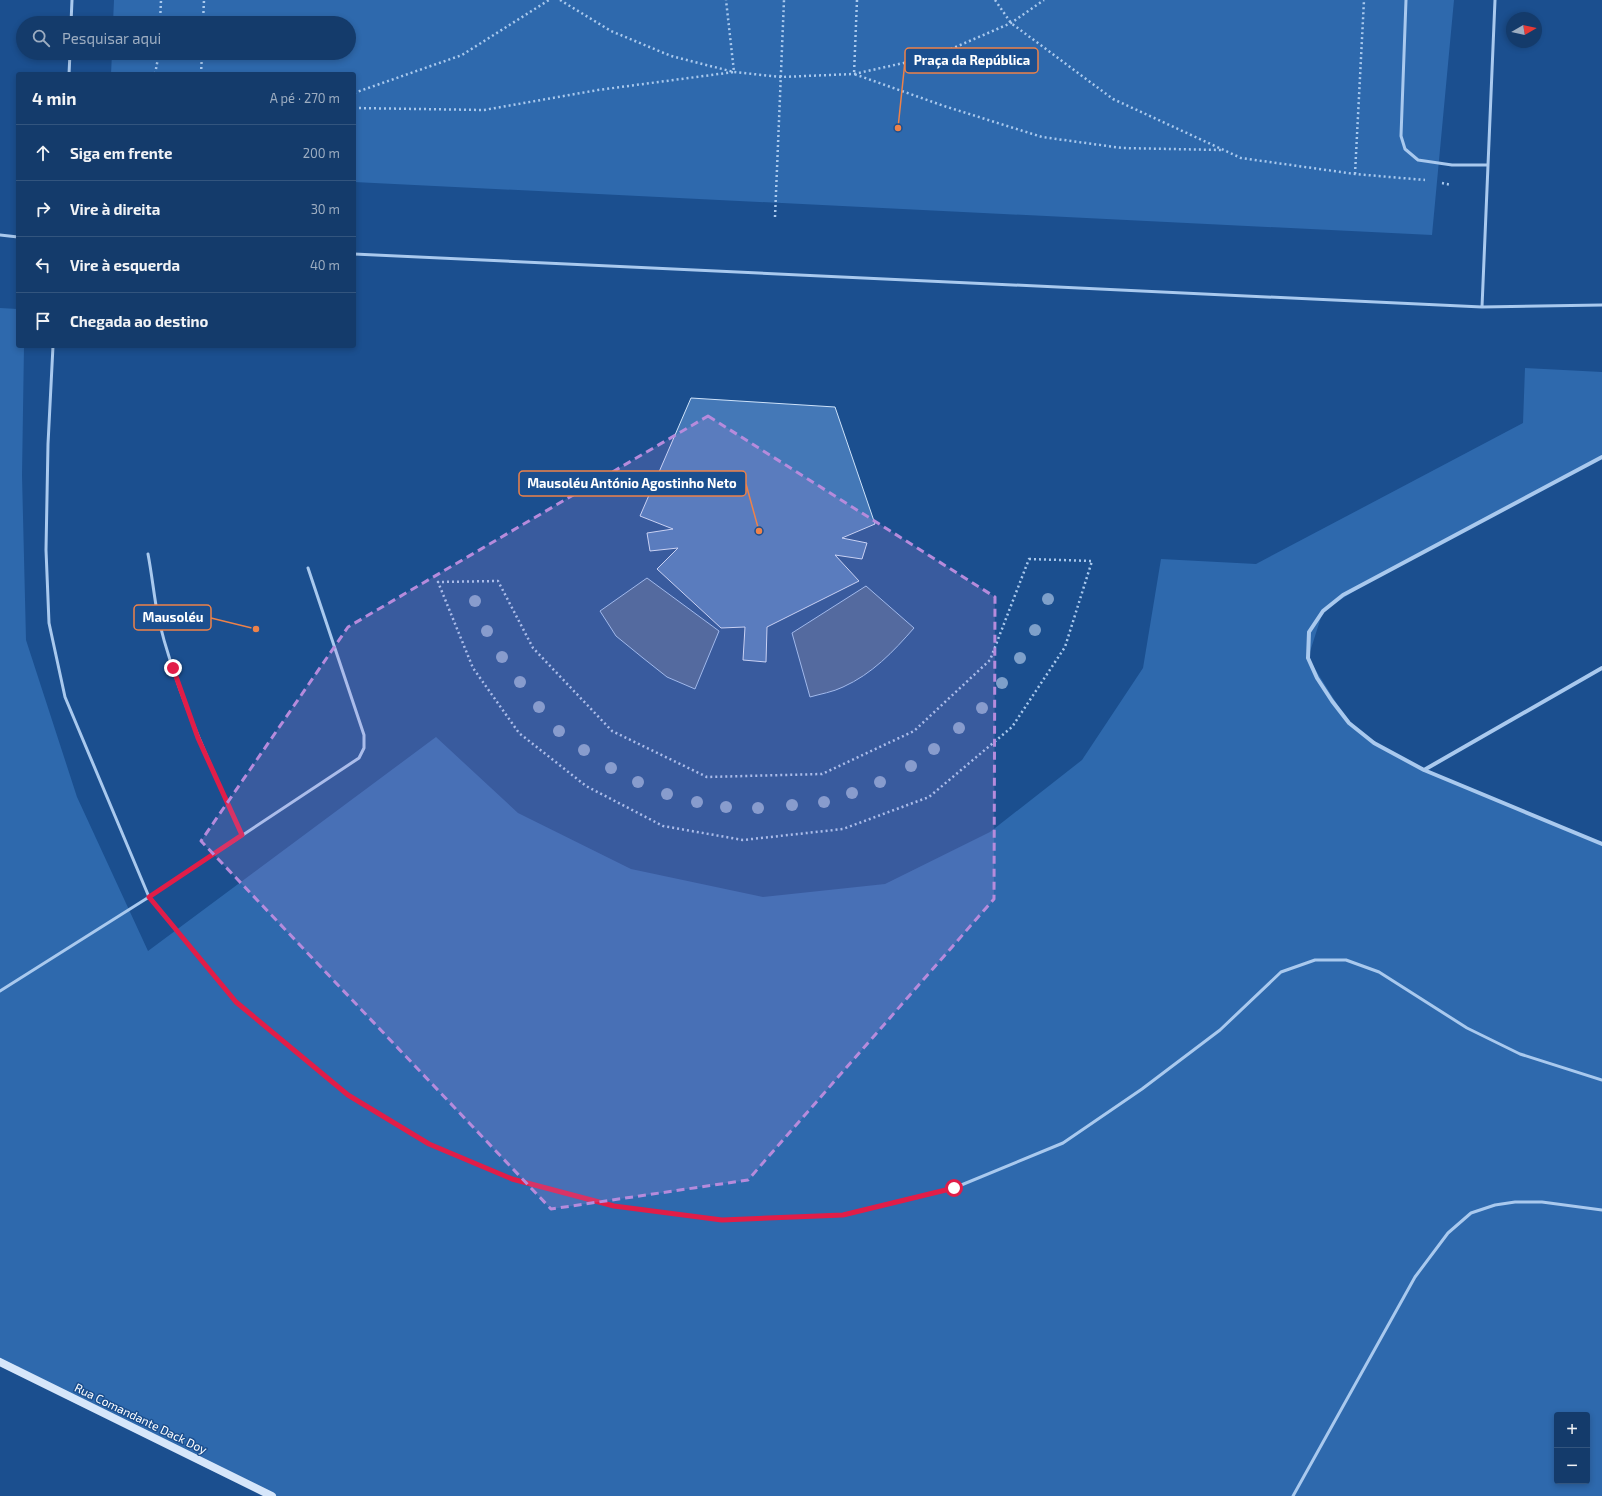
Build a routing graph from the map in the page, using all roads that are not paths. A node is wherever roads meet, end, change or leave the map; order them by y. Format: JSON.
{"nodes":[{"id":1,"x":72,"y":0,"type":"edge"},
{"id":2,"x":1406,"y":0,"type":"edge"},
{"id":3,"x":1495,"y":0,"type":"edge"},
{"id":4,"x":71,"y":16,"type":"edge"},
{"id":5,"x":70,"y":60,"type":"edge"},
{"id":6,"x":69,"y":72,"type":"edge"},
{"id":7,"x":1488,"y":165,"type":"junction"},
{"id":8,"x":0,"y":236,"type":"edge"},
{"id":9,"x":16,"y":237,"type":"edge"},
{"id":10,"x":356,"y":254,"type":"edge"},
{"id":11,"x":1602,"y":305,"type":"edge"},
{"id":12,"x":1482,"y":307,"type":"junction"},
{"id":13,"x":53,"y":348,"type":"edge"},
{"id":14,"x":1602,"y":457,"type":"edge"},
{"id":15,"x":148,"y":554,"type":"dead end"},
{"id":16,"x":308,"y":568,"type":"dead end"},
{"id":17,"x":1602,"y":668,"type":"edge"},
{"id":18,"x":1424,"y":770,"type":"junction"},
{"id":19,"x":242,"y":835,"type":"junction"},
{"id":20,"x":1602,"y":844,"type":"edge"},
{"id":21,"x":149,"y":897,"type":"junction"},
{"id":22,"x":0,"y":991,"type":"edge"},
{"id":23,"x":1602,"y":1080,"type":"edge"},
{"id":24,"x":1602,"y":1210,"type":"edge"},
{"id":25,"x":0,"y":1362,"type":"edge"},
{"id":26,"x":272,"y":1496,"type":"edge"},
{"id":27,"x":1293,"y":1496,"type":"edge"}],
"edges":[{"from":1,"to":4,"type":"lane"},
{"from":2,"to":7,"type":"lane"},
{"from":3,"to":7,"type":"lane"},
{"from":5,"to":6,"type":"lane"},
{"from":7,"to":12,"type":"lane"},
{"from":8,"to":9,"type":"lane"},
{"from":10,"to":12,"type":"lane"},
{"from":11,"to":12,"type":"lane"},
{"from":13,"to":21,"type":"lane"},
{"from":14,"to":18,"type":"street"},
{"from":15,"to":19,"type":"lane"},
{"from":16,"to":19,"type":"lane"},
{"from":17,"to":18,"type":"street"},
{"from":18,"to":20,"type":"street"},
{"from":19,"to":21,"type":"lane"},
{"from":21,"to":22,"type":"lane"},
{"from":21,"to":23,"type":"lane"},
{"from":24,"to":27,"type":"lane"},
{"from":25,"to":26,"type":"street","name":"Rua Comandante Dack Doy"}]}
